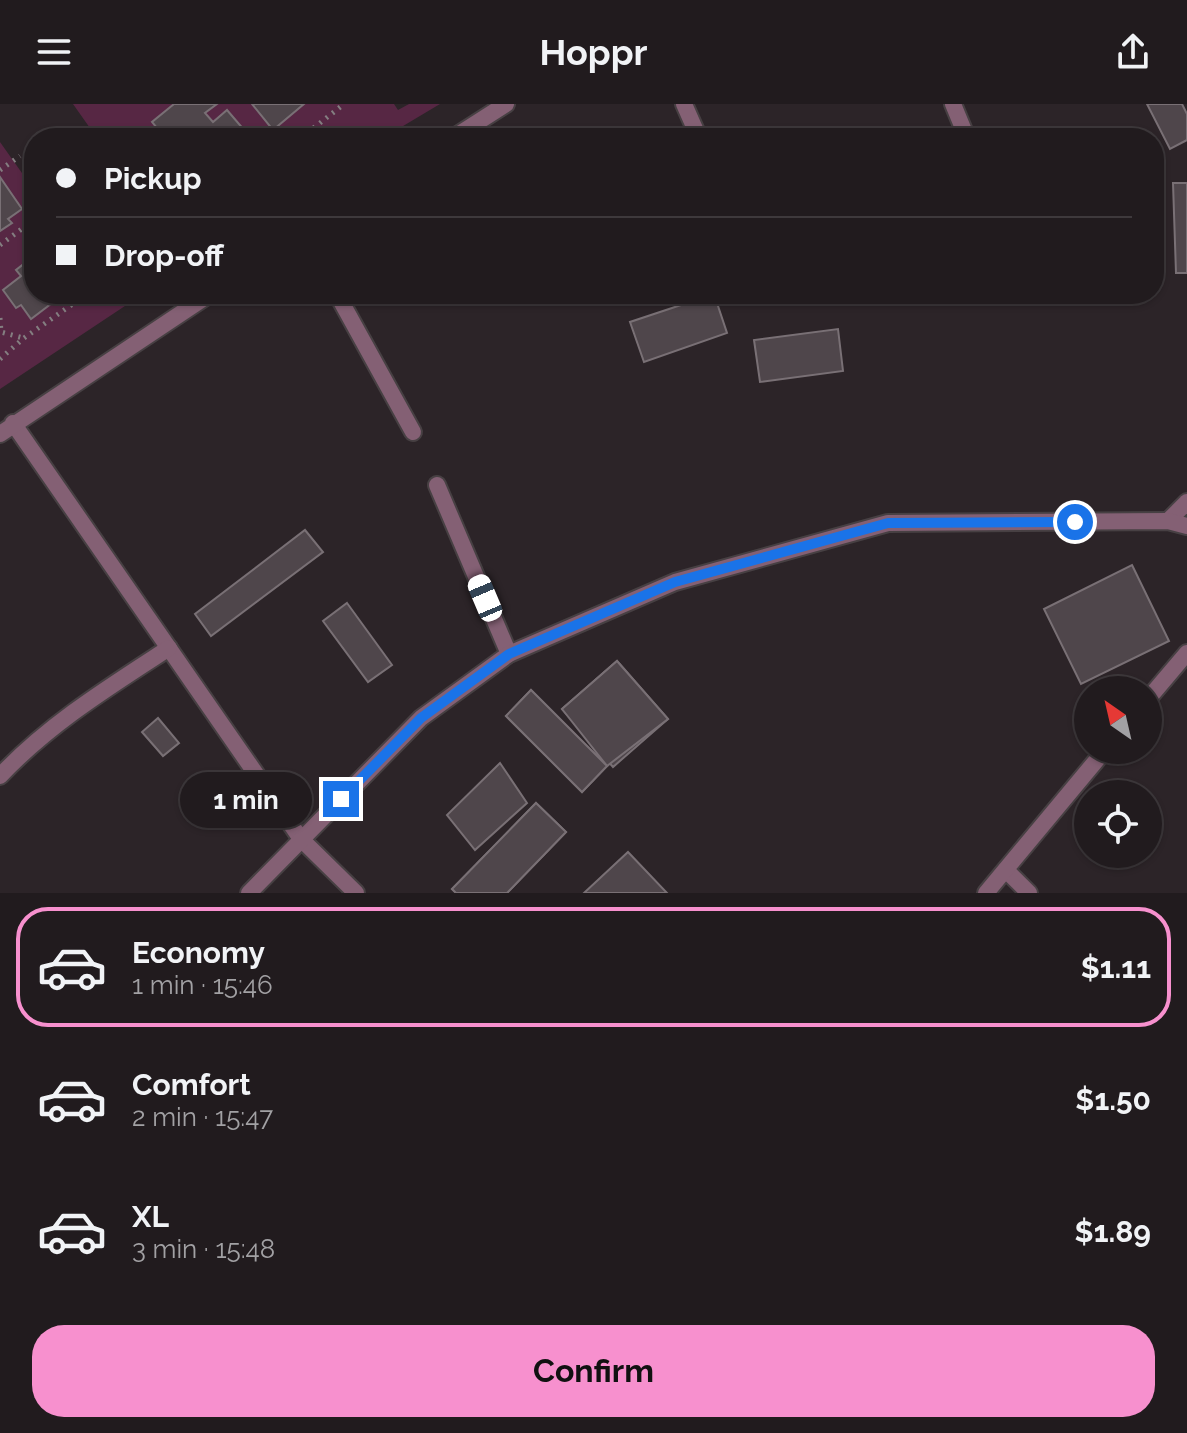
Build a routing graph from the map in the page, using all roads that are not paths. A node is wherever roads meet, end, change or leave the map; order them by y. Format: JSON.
{"nodes":[{"id":1,"x":506,"y":104,"type":"edge"},
{"id":2,"x":684,"y":104,"type":"edge"},
{"id":3,"x":953,"y":104,"type":"edge"},
{"id":4,"x":469,"y":128,"type":"edge"},
{"id":5,"x":695,"y":128,"type":"edge"},
{"id":6,"x":963,"y":128,"type":"edge"},
{"id":7,"x":195,"y":304,"type":"edge"},
{"id":8,"x":343,"y":304,"type":"edge"},
{"id":9,"x":7,"y":428,"type":"edge"},
{"id":10,"x":413,"y":432,"type":"dead end"},
{"id":11,"x":437,"y":485,"type":"dead end"},
{"id":12,"x":1187,"y":502,"type":"edge"},
{"id":13,"x":1168,"y":521,"type":"junction"},
{"id":14,"x":1187,"y":526,"type":"edge"},
{"id":15,"x":169,"y":648,"type":"junction"},
{"id":16,"x":1187,"y":653,"type":"edge"},
{"id":17,"x":509,"y":654,"type":"junction"},
{"id":18,"x":1162,"y":682,"type":"edge"},
{"id":19,"x":1093,"y":764,"type":"edge"},
{"id":20,"x":0,"y":776,"type":"edge"},
{"id":21,"x":301,"y":839,"type":"junction"},
{"id":22,"x":1006,"y":870,"type":"junction"},
{"id":23,"x":249,"y":893,"type":"edge"},
{"id":24,"x":356,"y":893,"type":"edge"},
{"id":25,"x":986,"y":893,"type":"edge"},
{"id":26,"x":1029,"y":893,"type":"edge"}],
"edges":[{"from":1,"to":4,"type":"street"},
{"from":2,"to":5,"type":"street"},
{"from":3,"to":6,"type":"street"},
{"from":7,"to":9,"type":"street"},
{"from":8,"to":10,"type":"street"},
{"from":9,"to":15,"type":"street"},
{"from":11,"to":17,"type":"street"},
{"from":12,"to":13,"type":"street"},
{"from":13,"to":14,"type":"street"},
{"from":13,"to":17,"type":"street"},
{"from":15,"to":20,"type":"street"},
{"from":15,"to":21,"type":"street"},
{"from":16,"to":18,"type":"street"},
{"from":17,"to":21,"type":"street"},
{"from":19,"to":22,"type":"street"},
{"from":21,"to":23,"type":"street"},
{"from":21,"to":24,"type":"street"},
{"from":22,"to":25,"type":"street"},
{"from":22,"to":26,"type":"street"}]}
